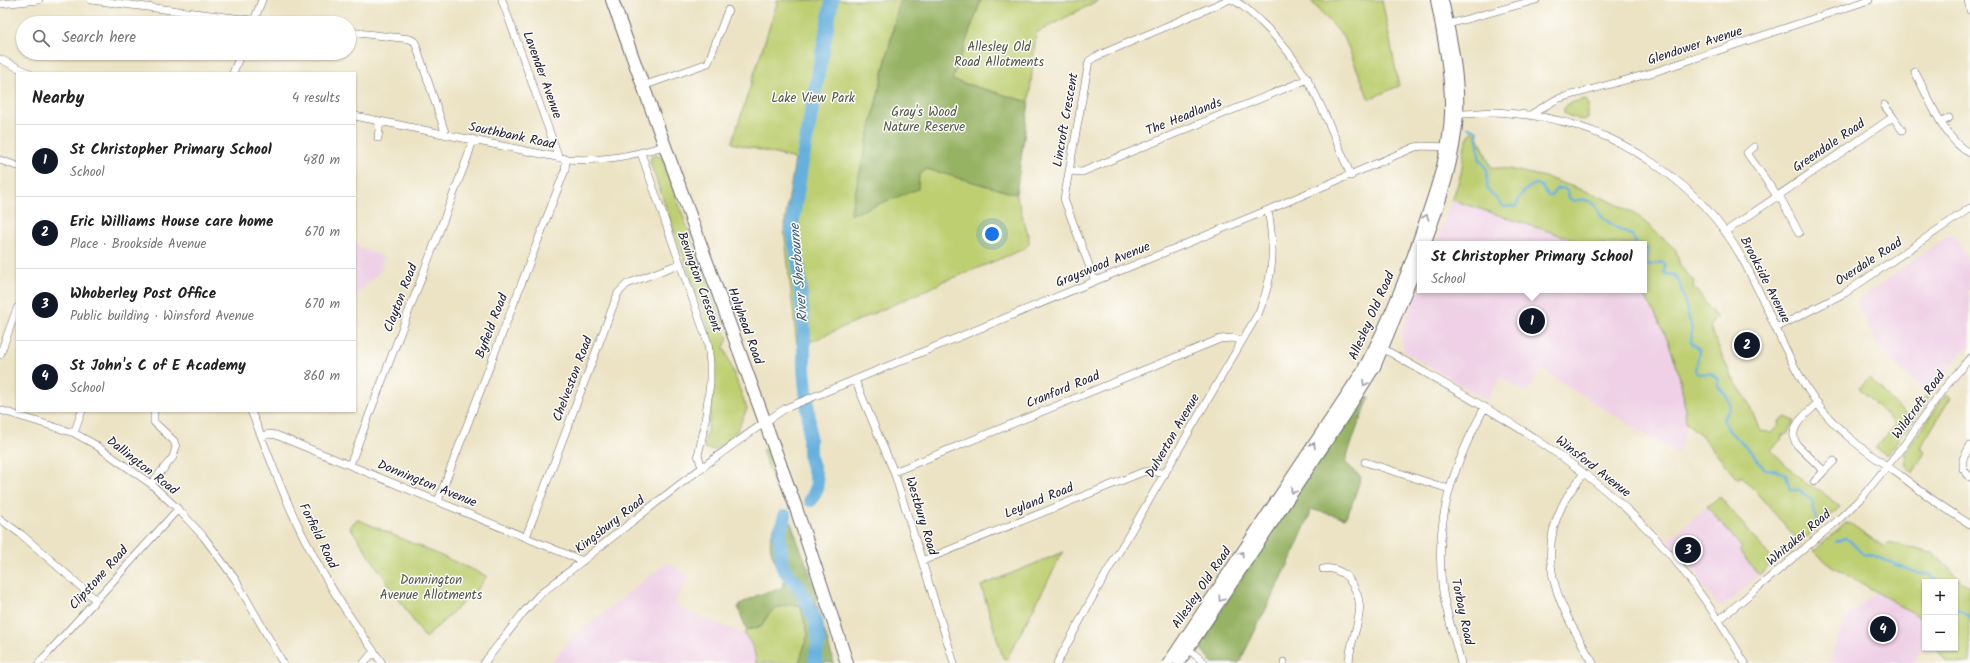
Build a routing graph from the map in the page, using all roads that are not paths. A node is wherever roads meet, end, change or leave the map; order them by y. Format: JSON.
{"nodes":[{"id":1,"x":39,"y":0,"type":"edge"},
{"id":2,"x":91,"y":0,"type":"edge"},
{"id":3,"x":262,"y":0,"type":"edge"},
{"id":4,"x":502,"y":0,"type":"edge"},
{"id":5,"x":612,"y":0,"type":"edge"},
{"id":6,"x":1228,"y":0,"type":"edge"},
{"id":7,"x":1234,"y":0,"type":"edge"},
{"id":8,"x":1436,"y":0,"type":"edge"},
{"id":9,"x":1443,"y":0,"type":"edge"},
{"id":10,"x":1536,"y":0,"type":"edge"},
{"id":11,"x":1869,"y":0,"type":"edge"},
{"id":12,"x":1968,"y":0,"type":"edge"},
{"id":13,"x":0,"y":4,"type":"edge"},
{"id":14,"x":728,"y":10,"type":"dead end"},
{"id":15,"x":1970,"y":10,"type":"edge"},
{"id":16,"x":209,"y":16,"type":"edge"},
{"id":17,"x":255,"y":16,"type":"edge"},
{"id":18,"x":1445,"y":25,"type":"junction"},
{"id":19,"x":356,"y":33,"type":"edge"},
{"id":20,"x":0,"y":60,"type":"edge"},
{"id":21,"x":238,"y":60,"type":"edge"},
{"id":22,"x":27,"y":72,"type":"edge"},
{"id":23,"x":233,"y":72,"type":"edge"},
{"id":24,"x":1915,"y":72,"type":"dead end"},
{"id":25,"x":1308,"y":79,"type":"junction"},
{"id":26,"x":643,"y":86,"type":"junction"},
{"id":27,"x":1884,"y":105,"type":"dead end"},
{"id":28,"x":1454,"y":114,"type":"junction"},
{"id":29,"x":1530,"y":115,"type":"junction"},
{"id":30,"x":356,"y":116,"type":"edge"},
{"id":31,"x":1893,"y":117,"type":"junction"},
{"id":32,"x":1949,"y":118,"type":"dead end"},
{"id":33,"x":380,"y":121,"type":"junction"},
{"id":34,"x":1942,"y":122,"type":"junction"},
{"id":35,"x":1902,"y":130,"type":"dead end"},
{"id":36,"x":446,"y":135,"type":"junction"},
{"id":37,"x":378,"y":138,"type":"dead end"},
{"id":38,"x":472,"y":139,"type":"junction"},
{"id":39,"x":664,"y":146,"type":"junction"},
{"id":40,"x":1450,"y":147,"type":"junction"},
{"id":41,"x":1754,"y":147,"type":"dead end"},
{"id":42,"x":641,"y":153,"type":"junction"},
{"id":43,"x":1970,"y":153,"type":"edge"},
{"id":44,"x":562,"y":158,"type":"junction"},
{"id":45,"x":0,"y":160,"type":"edge"},
{"id":46,"x":16,"y":166,"type":"edge"},
{"id":47,"x":1070,"y":171,"type":"junction"},
{"id":48,"x":1351,"y":176,"type":"junction"},
{"id":49,"x":1778,"y":195,"type":"junction"},
{"id":50,"x":1970,"y":208,"type":"edge"},
{"id":51,"x":1268,"y":210,"type":"junction"},
{"id":52,"x":1725,"y":232,"type":"junction"},
{"id":53,"x":1799,"y":233,"type":"dead end"},
{"id":54,"x":1418,"y":241,"type":"edge"},
{"id":55,"x":1427,"y":241,"type":"edge"},
{"id":56,"x":1417,"y":244,"type":"edge"},
{"id":57,"x":679,"y":264,"type":"junction"},
{"id":58,"x":1417,"y":266,"type":"edge"},
{"id":59,"x":1095,"y":281,"type":"junction"},
{"id":60,"x":16,"y":311,"type":"edge"},
{"id":61,"x":1776,"y":328,"type":"junction"},
{"id":62,"x":1242,"y":341,"type":"junction"},
{"id":63,"x":1380,"y":346,"type":"junction"},
{"id":64,"x":0,"y":355,"type":"edge"},
{"id":65,"x":1970,"y":358,"type":"edge"},
{"id":66,"x":855,"y":380,"type":"junction"},
{"id":67,"x":1818,"y":403,"type":"junction"},
{"id":68,"x":1485,"y":407,"type":"junction"},
{"id":69,"x":0,"y":410,"type":"edge"},
{"id":70,"x":82,"y":412,"type":"edge"},
{"id":71,"x":154,"y":412,"type":"edge"},
{"id":72,"x":251,"y":412,"type":"edge"},
{"id":73,"x":765,"y":421,"type":"junction"},
{"id":74,"x":74,"y":433,"type":"junction"},
{"id":75,"x":262,"y":437,"type":"junction"},
{"id":76,"x":1970,"y":446,"type":"edge"},
{"id":77,"x":1834,"y":460,"type":"dead end"},
{"id":78,"x":1365,"y":462,"type":"dead end"},
{"id":79,"x":350,"y":465,"type":"junction"},
{"id":80,"x":1888,"y":467,"type":"junction"},
{"id":81,"x":702,"y":468,"type":"junction"},
{"id":82,"x":1824,"y":471,"type":"junction"},
{"id":83,"x":894,"y":472,"type":"junction"},
{"id":84,"x":1584,"y":473,"type":"junction"},
{"id":85,"x":1165,"y":474,"type":"junction"},
{"id":86,"x":1970,"y":477,"type":"edge"},
{"id":87,"x":1814,"y":482,"type":"dead end"},
{"id":88,"x":151,"y":484,"type":"junction"},
{"id":89,"x":1449,"y":489,"type":"junction"},
{"id":90,"x":438,"y":501,"type":"junction"},
{"id":91,"x":1278,"y":506,"type":"junction"},
{"id":92,"x":178,"y":509,"type":"junction"},
{"id":93,"x":0,"y":519,"type":"edge"},
{"id":94,"x":1970,"y":524,"type":"edge"},
{"id":95,"x":526,"y":537,"type":"junction"},
{"id":96,"x":583,"y":561,"type":"junction"},
{"id":97,"x":922,"y":561,"type":"junction"},
{"id":98,"x":1322,"y":569,"type":"dead end"},
{"id":99,"x":95,"y":599,"type":"junction"},
{"id":100,"x":1719,"y":620,"type":"junction"},
{"id":101,"x":1188,"y":649,"type":"junction"},
{"id":102,"x":374,"y":651,"type":"junction"},
{"id":103,"x":39,"y":663,"type":"edge"},
{"id":104,"x":283,"y":663,"type":"edge"},
{"id":105,"x":364,"y":663,"type":"edge"},
{"id":106,"x":382,"y":663,"type":"edge"},
{"id":107,"x":484,"y":663,"type":"edge"},
{"id":108,"x":847,"y":663,"type":"edge"},
{"id":109,"x":954,"y":663,"type":"edge"},
{"id":110,"x":1057,"y":663,"type":"edge"},
{"id":111,"x":1168,"y":663,"type":"edge"},
{"id":112,"x":1179,"y":663,"type":"edge"},
{"id":113,"x":1205,"y":663,"type":"edge"},
{"id":114,"x":1349,"y":663,"type":"edge"},
{"id":115,"x":1461,"y":663,"type":"edge"},
{"id":116,"x":1593,"y":663,"type":"edge"},
{"id":117,"x":1745,"y":663,"type":"edge"}],
"edges":[{"from":1,"to":13,"type":"street"},
{"from":2,"to":16,"type":"street"},
{"from":3,"to":17,"type":"street"},
{"from":4,"to":44,"type":"street","name":"Lavender Avenue"},
{"from":5,"to":26,"type":"highway","name":"Holyhead Road"},
{"from":6,"to":47,"type":"street","name":"Lincroft Crescent"},
{"from":7,"to":25,"type":"street"},
{"from":8,"to":18,"type":"main road","name":"Allesley Old Road"},
{"from":9,"to":18,"type":"main road","name":"Allesley Old Road"},
{"from":10,"to":18,"type":"street"},
{"from":11,"to":29,"type":"street","name":"Glendower Avenue"},
{"from":12,"to":15,"type":"street"},
{"from":14,"to":26,"type":"street"},
{"from":18,"to":28,"type":"main road","name":"Allesley Old Road"},
{"from":19,"to":36,"type":"street"},
{"from":20,"to":22,"type":"street"},
{"from":21,"to":23,"type":"street"},
{"from":24,"to":34,"type":"street"},
{"from":25,"to":47,"type":"street","name":"The Headlands"},
{"from":25,"to":48,"type":"street"},
{"from":26,"to":39,"type":"highway","name":"Holyhead Road"},
{"from":27,"to":31,"type":"street"},
{"from":28,"to":29,"type":"street","name":"Brookside Avenue"},
{"from":28,"to":40,"type":"main road","name":"Allesley Old Road"},
{"from":29,"to":52,"type":"street","name":"Brookside Avenue"},
{"from":30,"to":33,"type":"street","name":"Southbank Road"},
{"from":31,"to":35,"type":"street"},
{"from":31,"to":49,"type":"street","name":"Greendale Road"},
{"from":32,"to":34,"type":"street"},
{"from":33,"to":36,"type":"street","name":"Southbank Road"},
{"from":33,"to":37,"type":"street"},
{"from":34,"to":43,"type":"street"},
{"from":36,"to":38,"type":"street","name":"Southbank Road"},
{"from":38,"to":44,"type":"street","name":"Southbank Road"},
{"from":38,"to":79,"type":"street","name":"Clayton Road"},
{"from":39,"to":42,"type":"street","name":"Southbank Road"},
{"from":39,"to":73,"type":"highway","name":"Holyhead Road"},
{"from":40,"to":48,"type":"street","name":"Grayswood Avenue"},
{"from":54,"to":40,"type":"main road","name":"Allesley Old Road","one_way":true},
{"from":40,"to":55,"type":"main road","name":"Allesley Old Road"},
{"from":41,"to":49,"type":"street"},
{"from":42,"to":44,"type":"street","name":"Southbank Road"},
{"from":42,"to":57,"type":"street","name":"Bevington Crescent"},
{"from":44,"to":90,"type":"street","name":"Byfield Road"},
{"from":45,"to":46,"type":"street"},
{"from":47,"to":59,"type":"street","name":"Lincroft Crescent"},
{"from":48,"to":51,"type":"street","name":"Grayswood Avenue"},
{"from":49,"to":52,"type":"street","name":"Greendale Road"},
{"from":49,"to":53,"type":"street"},
{"from":50,"to":61,"type":"street","name":"Overdale Road"},
{"from":51,"to":59,"type":"street","name":"Grayswood Avenue"},
{"from":51,"to":62,"type":"street","name":"Dulverton Avenue"},
{"from":52,"to":61,"type":"street","name":"Brookside Avenue"},
{"from":63,"to":56,"type":"main road","name":"Allesley Old Road","one_way":true},
{"from":57,"to":81,"type":"street","name":"Bevington Crescent"},
{"from":57,"to":95,"type":"street","name":"Chelveston Road"},
{"from":58,"to":63,"type":"main road","name":"Allesley Old Road"},
{"from":59,"to":66,"type":"street","name":"Grayswood Avenue"},
{"from":60,"to":64,"type":"street"},
{"from":61,"to":67,"type":"street","name":"Brookside Avenue"},
{"from":62,"to":83,"type":"street","name":"Cranford Road"},
{"from":62,"to":85,"type":"street","name":"Dulverton Avenue"},
{"from":63,"to":68,"type":"street","name":"Winsford Avenue"},
{"from":63,"to":91,"type":"main road","name":"Allesley Old Road"},
{"from":65,"to":80,"type":"street","name":"Wildcroft Road"},
{"from":66,"to":73,"type":"street","name":"Grayswood Avenue"},
{"from":66,"to":83,"type":"street","name":"Westbury Road"},
{"from":67,"to":80,"type":"street","name":"Brookside Avenue"},
{"from":67,"to":82,"type":"street"},
{"from":68,"to":84,"type":"street","name":"Winsford Avenue"},
{"from":68,"to":89,"type":"street","name":"Torbay Road"},
{"from":69,"to":74,"type":"street","name":"Dallington Road"},
{"from":70,"to":74,"type":"street"},
{"from":71,"to":88,"type":"street"},
{"from":72,"to":75,"type":"street","name":"Forfield Road"},
{"from":73,"to":81,"type":"street","name":"Kingsbury Road"},
{"from":73,"to":108,"type":"highway","name":"Holyhead Road"},
{"from":74,"to":88,"type":"street","name":"Dallington Road"},
{"from":75,"to":79,"type":"street","name":"Donnington Avenue"},
{"from":75,"to":102,"type":"street","name":"Forfield Road"},
{"from":76,"to":86,"type":"street"},
{"from":77,"to":82,"type":"street"},
{"from":78,"to":89,"type":"street"},
{"from":79,"to":90,"type":"street","name":"Donnington Avenue"},
{"from":80,"to":94,"type":"street","name":"Brookside Avenue"},
{"from":80,"to":100,"type":"street","name":"Whitaker Road"},
{"from":81,"to":96,"type":"street","name":"Kingsbury Road"},
{"from":82,"to":87,"type":"street"},
{"from":83,"to":97,"type":"street","name":"Westbury Road"},
{"from":84,"to":100,"type":"street","name":"Winsford Avenue"},
{"from":84,"to":116,"type":"street"},
{"from":85,"to":97,"type":"street","name":"Leyland Road"},
{"from":85,"to":110,"type":"street","name":"Dulverton Avenue"},
{"from":88,"to":92,"type":"street","name":"Dallington Road"},
{"from":89,"to":115,"type":"street","name":"Torbay Road"},
{"from":90,"to":95,"type":"street","name":"Donnington Avenue"},
{"from":91,"to":101,"type":"main road","name":"Allesley Old Road","one_way":true},
{"from":111,"to":91,"type":"main road","name":"Allesley Old Road","one_way":true},
{"from":92,"to":99,"type":"street","name":"Clipstone Road"},
{"from":92,"to":104,"type":"street","name":"Dallington Road"},
{"from":93,"to":99,"type":"street"},
{"from":95,"to":96,"type":"street","name":"Donnington Avenue"},
{"from":96,"to":107,"type":"street","name":"Kingsbury Road"},
{"from":97,"to":109,"type":"street","name":"Westbury Road"},
{"from":98,"to":114,"type":"street"},
{"from":99,"to":103,"type":"street","name":"Clipstone Road"},
{"from":100,"to":117,"type":"street","name":"Winsford Avenue"},
{"from":101,"to":112,"type":"main road","name":"Allesley Old Road"},
{"from":101,"to":113,"type":"street"},
{"from":102,"to":105,"type":"street"},
{"from":102,"to":106,"type":"street","name":"Forfield Road"}]}
